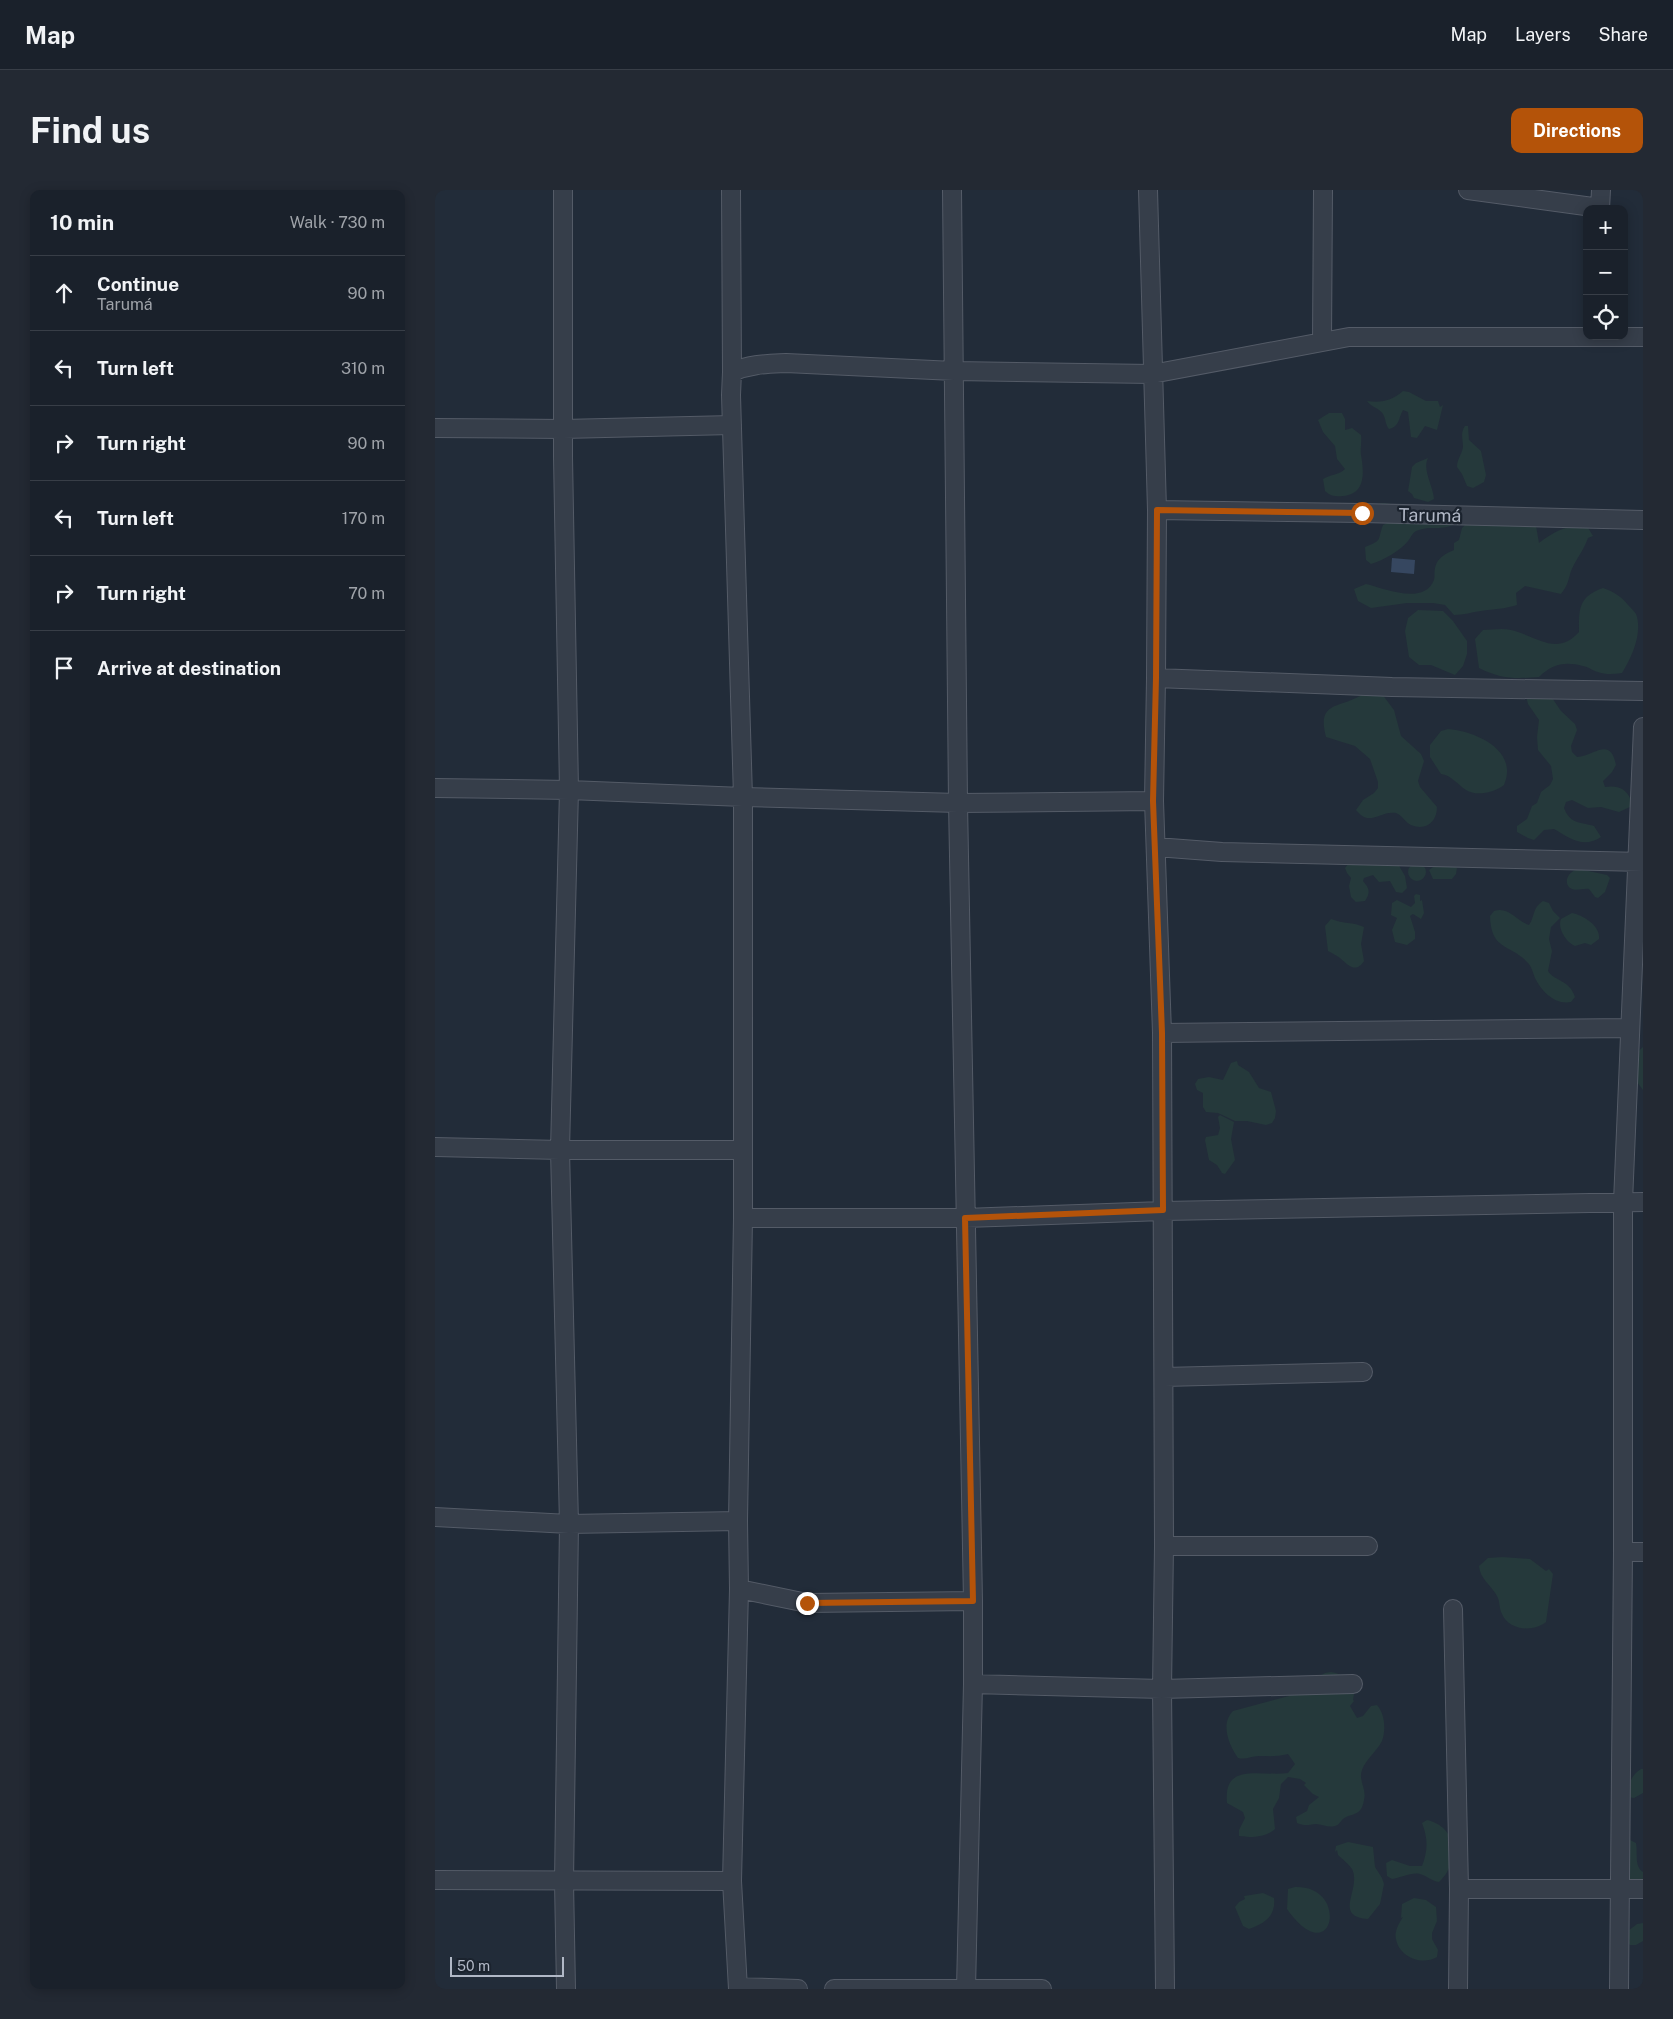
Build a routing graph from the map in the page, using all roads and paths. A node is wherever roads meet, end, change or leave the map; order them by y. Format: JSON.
{"nodes":[{"id":1,"x":563,"y":190,"type":"edge"},
{"id":2,"x":731,"y":190,"type":"edge"},
{"id":3,"x":952,"y":190,"type":"edge"},
{"id":4,"x":1148,"y":190,"type":"edge"},
{"id":5,"x":1323,"y":190,"type":"edge"},
{"id":6,"x":1468,"y":190,"type":"edge"},
{"id":7,"x":1601,"y":190,"type":"edge"},
{"id":8,"x":1600,"y":205,"type":"edge"},
{"id":9,"x":1583,"y":206,"type":"edge"},
{"id":10,"x":1583,"y":337,"type":"edge"},
{"id":11,"x":1628,"y":337,"type":"edge"},
{"id":12,"x":1643,"y":337,"type":"edge"},
{"id":13,"x":1322,"y":342,"type":"junction"},
{"id":14,"x":954,"y":371,"type":"junction"},
{"id":15,"x":732,"y":372,"type":"junction"},
{"id":16,"x":1152,"y":374,"type":"junction"},
{"id":17,"x":435,"y":417,"type":"edge"},
{"id":18,"x":732,"y":425,"type":"junction"},
{"id":19,"x":435,"y":428,"type":"edge"},
{"id":20,"x":453,"y":428,"type":"junction"},
{"id":21,"x":563,"y":428,"type":"junction"},
{"id":22,"x":1157,"y":510,"type":"junction"},
{"id":23,"x":1643,"y":520,"type":"edge"},
{"id":24,"x":1156,"y":678,"type":"junction"},
{"id":25,"x":1643,"y":691,"type":"edge"},
{"id":26,"x":1643,"y":727,"type":"edge"},
{"id":27,"x":435,"y":788,"type":"edge"},
{"id":28,"x":569,"y":790,"type":"junction"},
{"id":29,"x":743,"y":797,"type":"junction"},
{"id":30,"x":1153,"y":801,"type":"junction"},
{"id":31,"x":957,"y":803,"type":"junction"},
{"id":32,"x":1156,"y":847,"type":"junction"},
{"id":33,"x":1641,"y":862,"type":"edge"},
{"id":34,"x":1629,"y":1028,"type":"junction"},
{"id":35,"x":1162,"y":1033,"type":"junction"},
{"id":36,"x":435,"y":1147,"type":"edge"},
{"id":37,"x":560,"y":1150,"type":"junction"},
{"id":38,"x":743,"y":1150,"type":"junction"},
{"id":39,"x":1623,"y":1202,"type":"junction"},
{"id":40,"x":1643,"y":1202,"type":"edge"},
{"id":41,"x":1163,"y":1210,"type":"junction"},
{"id":42,"x":743,"y":1218,"type":"junction"},
{"id":43,"x":965,"y":1218,"type":"junction"},
{"id":44,"x":1363,"y":1372,"type":"dead end"},
{"id":45,"x":1164,"y":1377,"type":"junction"},
{"id":46,"x":435,"y":1517,"type":"edge"},
{"id":47,"x":738,"y":1521,"type":"junction"},
{"id":48,"x":569,"y":1524,"type":"junction"},
{"id":49,"x":1164,"y":1546,"type":"junction"},
{"id":50,"x":1368,"y":1546,"type":"dead end"},
{"id":51,"x":1623,"y":1552,"type":"junction"},
{"id":52,"x":1643,"y":1552,"type":"edge"},
{"id":53,"x":739,"y":1589,"type":"junction"},
{"id":54,"x":973,"y":1601,"type":"junction"},
{"id":55,"x":1453,"y":1609,"type":"dead end"},
{"id":56,"x":973,"y":1684,"type":"junction"},
{"id":57,"x":1353,"y":1684,"type":"dead end"},
{"id":58,"x":1162,"y":1689,"type":"junction"},
{"id":59,"x":435,"y":1880,"type":"edge"},
{"id":60,"x":732,"y":1881,"type":"junction"},
{"id":61,"x":564,"y":1882,"type":"junction"},
{"id":62,"x":1620,"y":1888,"type":"junction"},
{"id":63,"x":1459,"y":1889,"type":"junction"},
{"id":64,"x":1643,"y":1889,"type":"edge"},
{"id":65,"x":738,"y":1988,"type":"edge"},
{"id":66,"x":566,"y":1989,"type":"edge"},
{"id":67,"x":798,"y":1989,"type":"edge"},
{"id":68,"x":834,"y":1989,"type":"edge"},
{"id":69,"x":966,"y":1989,"type":"edge"},
{"id":70,"x":1042,"y":1989,"type":"edge"},
{"id":71,"x":1165,"y":1989,"type":"edge"},
{"id":72,"x":1458,"y":1989,"type":"edge"},
{"id":73,"x":1619,"y":1989,"type":"edge"}],
"edges":[{"from":1,"to":21,"type":"street"},
{"from":2,"to":15,"type":"street"},
{"from":3,"to":14,"type":"street"},
{"from":4,"to":16,"type":"street"},
{"from":5,"to":13,"type":"street"},
{"from":6,"to":9,"type":"street"},
{"from":7,"to":8,"type":"street"},
{"from":10,"to":13,"type":"street"},
{"from":11,"to":12,"type":"street"},
{"from":13,"to":16,"type":"street"},
{"from":14,"to":15,"type":"street"},
{"from":14,"to":16,"type":"street"},
{"from":14,"to":31,"type":"street"},
{"from":15,"to":18,"type":"street"},
{"from":16,"to":22,"type":"street"},
{"from":17,"to":20,"type":"street"},
{"from":18,"to":21,"type":"street"},
{"from":18,"to":29,"type":"street"},
{"from":19,"to":20,"type":"street"},
{"from":20,"to":21,"type":"street"},
{"from":21,"to":28,"type":"street"},
{"from":22,"to":23,"type":"street","name":"Tarumá"},
{"from":22,"to":24,"type":"street"},
{"from":24,"to":25,"type":"street"},
{"from":24,"to":30,"type":"street"},
{"from":26,"to":33,"type":"street"},
{"from":27,"to":28,"type":"street"},
{"from":28,"to":29,"type":"street"},
{"from":28,"to":37,"type":"street"},
{"from":29,"to":31,"type":"street"},
{"from":29,"to":38,"type":"street"},
{"from":30,"to":31,"type":"street"},
{"from":30,"to":32,"type":"street"},
{"from":31,"to":43,"type":"street"},
{"from":32,"to":33,"type":"street"},
{"from":32,"to":35,"type":"street"},
{"from":33,"to":34,"type":"street"},
{"from":34,"to":35,"type":"street"},
{"from":34,"to":39,"type":"street"},
{"from":35,"to":41,"type":"street"},
{"from":36,"to":37,"type":"street"},
{"from":37,"to":38,"type":"street"},
{"from":37,"to":48,"type":"street"},
{"from":38,"to":42,"type":"street"},
{"from":39,"to":40,"type":"street"},
{"from":39,"to":41,"type":"street"},
{"from":39,"to":51,"type":"street"},
{"from":41,"to":43,"type":"street"},
{"from":41,"to":45,"type":"street"},
{"from":42,"to":43,"type":"street"},
{"from":42,"to":47,"type":"street"},
{"from":43,"to":54,"type":"street"},
{"from":44,"to":45,"type":"street"},
{"from":45,"to":49,"type":"street"},
{"from":46,"to":48,"type":"street"},
{"from":47,"to":48,"type":"street"},
{"from":47,"to":53,"type":"street"},
{"from":48,"to":61,"type":"street"},
{"from":49,"to":50,"type":"street"},
{"from":49,"to":58,"type":"street"},
{"from":51,"to":52,"type":"street"},
{"from":51,"to":62,"type":"street"},
{"from":53,"to":54,"type":"street"},
{"from":53,"to":60,"type":"street"},
{"from":54,"to":56,"type":"street"},
{"from":55,"to":63,"type":"street"},
{"from":56,"to":58,"type":"street"},
{"from":56,"to":69,"type":"street"},
{"from":57,"to":58,"type":"street"},
{"from":58,"to":71,"type":"street"},
{"from":59,"to":61,"type":"street"},
{"from":60,"to":61,"type":"street"},
{"from":60,"to":65,"type":"street"},
{"from":61,"to":66,"type":"street"},
{"from":62,"to":63,"type":"street"},
{"from":62,"to":64,"type":"street"},
{"from":62,"to":73,"type":"street"},
{"from":63,"to":72,"type":"street"},
{"from":65,"to":67,"type":"street"},
{"from":68,"to":69,"type":"street"},
{"from":69,"to":70,"type":"street"}]}
